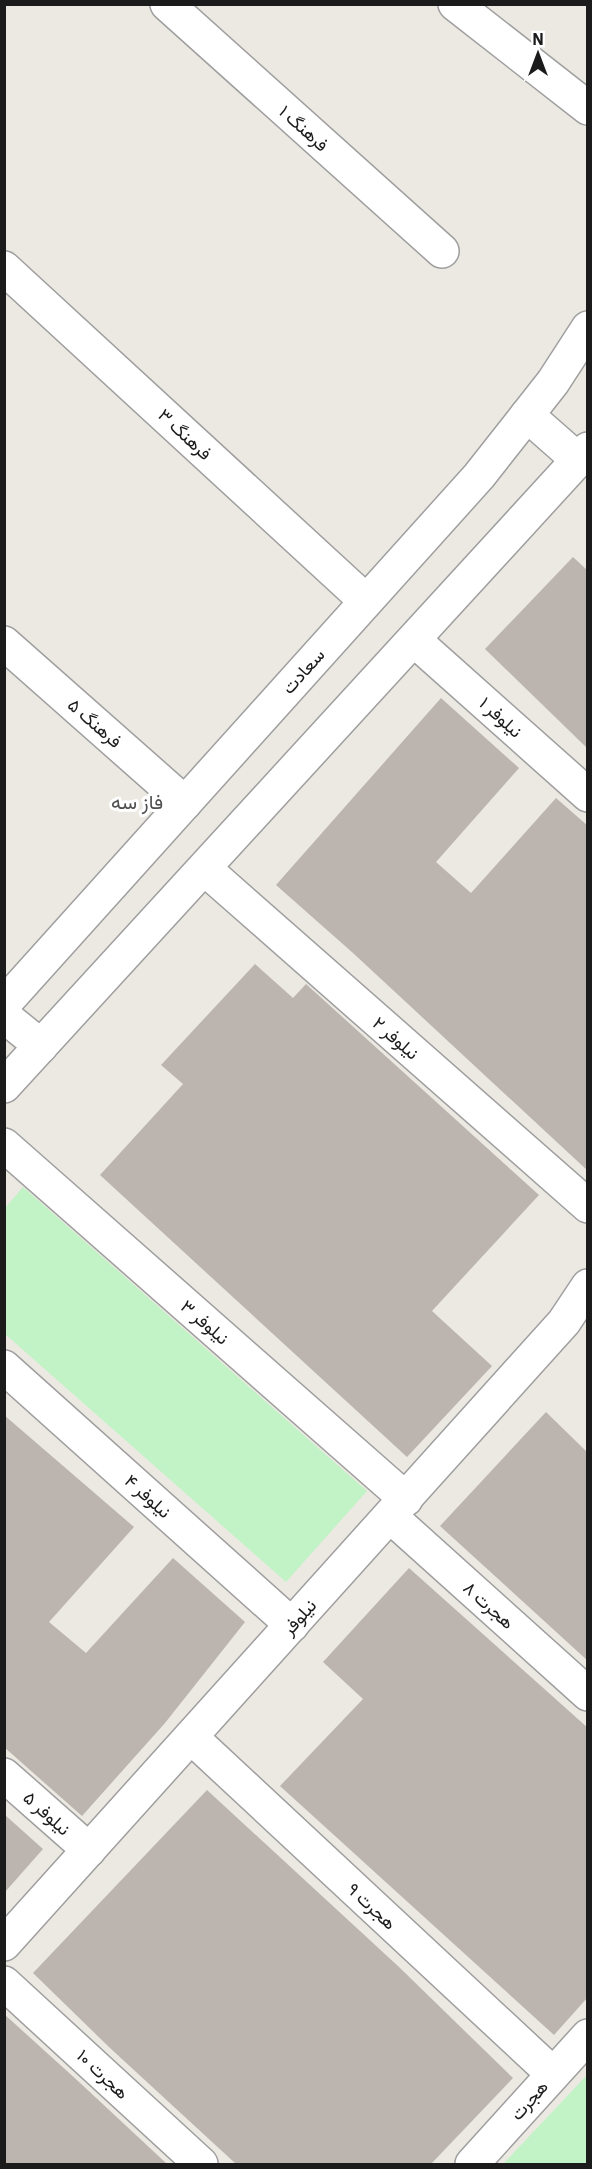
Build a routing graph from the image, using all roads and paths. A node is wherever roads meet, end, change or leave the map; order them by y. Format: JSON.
{"nodes":[{"id":1,"x":167,"y":4,"type":"edge"},
{"id":2,"x":455,"y":4,"type":"edge"},
{"id":3,"x":588,"y":108,"type":"edge"},
{"id":4,"x":442,"y":251,"type":"dead end"},
{"id":5,"x":4,"y":268,"type":"edge"},
{"id":6,"x":588,"y":328,"type":"edge"},
{"id":7,"x":527,"y":415,"type":"junction"},
{"id":8,"x":582,"y":454,"type":"edge"},
{"id":9,"x":366,"y":601,"type":"junction"},
{"id":10,"x":414,"y":640,"type":"junction"},
{"id":11,"x":4,"y":643,"type":"edge"},
{"id":12,"x":588,"y":795,"type":"edge"},
{"id":13,"x":185,"y":803,"type":"junction"},
{"id":14,"x":205,"y":869,"type":"junction"},
{"id":15,"x":4,"y":1004,"type":"edge"},
{"id":16,"x":4,"y":1016,"type":"edge"},
{"id":17,"x":41,"y":1046,"type":"junction"},
{"id":18,"x":4,"y":1086,"type":"edge"},
{"id":19,"x":4,"y":1145,"type":"edge"},
{"id":20,"x":588,"y":1206,"type":"edge"},
{"id":21,"x":588,"y":1286,"type":"edge"},
{"id":22,"x":4,"y":1367,"type":"edge"},
{"id":23,"x":398,"y":1508,"type":"junction"},
{"id":24,"x":292,"y":1625,"type":"junction"},
{"id":25,"x":588,"y":1694,"type":"edge"},
{"id":26,"x":191,"y":1737,"type":"junction"},
{"id":27,"x":4,"y":1775,"type":"edge"},
{"id":28,"x":89,"y":1850,"type":"junction"},
{"id":29,"x":4,"y":1944,"type":"edge"},
{"id":30,"x":4,"y":1983,"type":"edge"},
{"id":31,"x":588,"y":2036,"type":"edge"},
{"id":32,"x":553,"y":2074,"type":"junction"},
{"id":33,"x":201,"y":2164,"type":"edge"},
{"id":34,"x":472,"y":2164,"type":"edge"}],
"edges":[{"from":1,"to":4,"type":"street","name":"فرهنگ ۱"},
{"from":2,"to":3,"type":"street"},
{"from":5,"to":9,"type":"street","name":"فرهنگ ۳"},
{"from":6,"to":7,"type":"street","name":"سعادت"},
{"from":7,"to":8,"type":"street"},
{"from":7,"to":9,"type":"street","name":"سعادت"},
{"from":8,"to":10,"type":"street"},
{"from":9,"to":13,"type":"street","name":"سعادت"},
{"from":10,"to":12,"type":"street","name":"نیلوفر ۱"},
{"from":10,"to":14,"type":"street"},
{"from":11,"to":13,"type":"street","name":"فرهنگ ۵"},
{"from":13,"to":15,"type":"street","name":"سعادت"},
{"from":14,"to":17,"type":"street"},
{"from":14,"to":20,"type":"street","name":"نیلوفر ۲"},
{"from":16,"to":17,"type":"street"},
{"from":17,"to":18,"type":"street"},
{"from":19,"to":23,"type":"street","name":"نیلوفر ۳"},
{"from":21,"to":23,"type":"street","name":"نیلوفر"},
{"from":22,"to":24,"type":"street","name":"نیلوفر ۴"},
{"from":23,"to":24,"type":"street","name":"نیلوفر"},
{"from":23,"to":25,"type":"street","name":"هجرت ۸"},
{"from":24,"to":26,"type":"street","name":"نیلوفر"},
{"from":26,"to":28,"type":"street","name":"نیلوفر"},
{"from":26,"to":32,"type":"street","name":"هجرت ۹"},
{"from":27,"to":28,"type":"street","name":"نیلوفر ۵"},
{"from":28,"to":29,"type":"street","name":"نیلوفر"},
{"from":30,"to":33,"type":"street","name":"هجرت ۱۰"},
{"from":31,"to":32,"type":"street","name":"هجرت"},
{"from":32,"to":34,"type":"street","name":"هجرت"}]}
